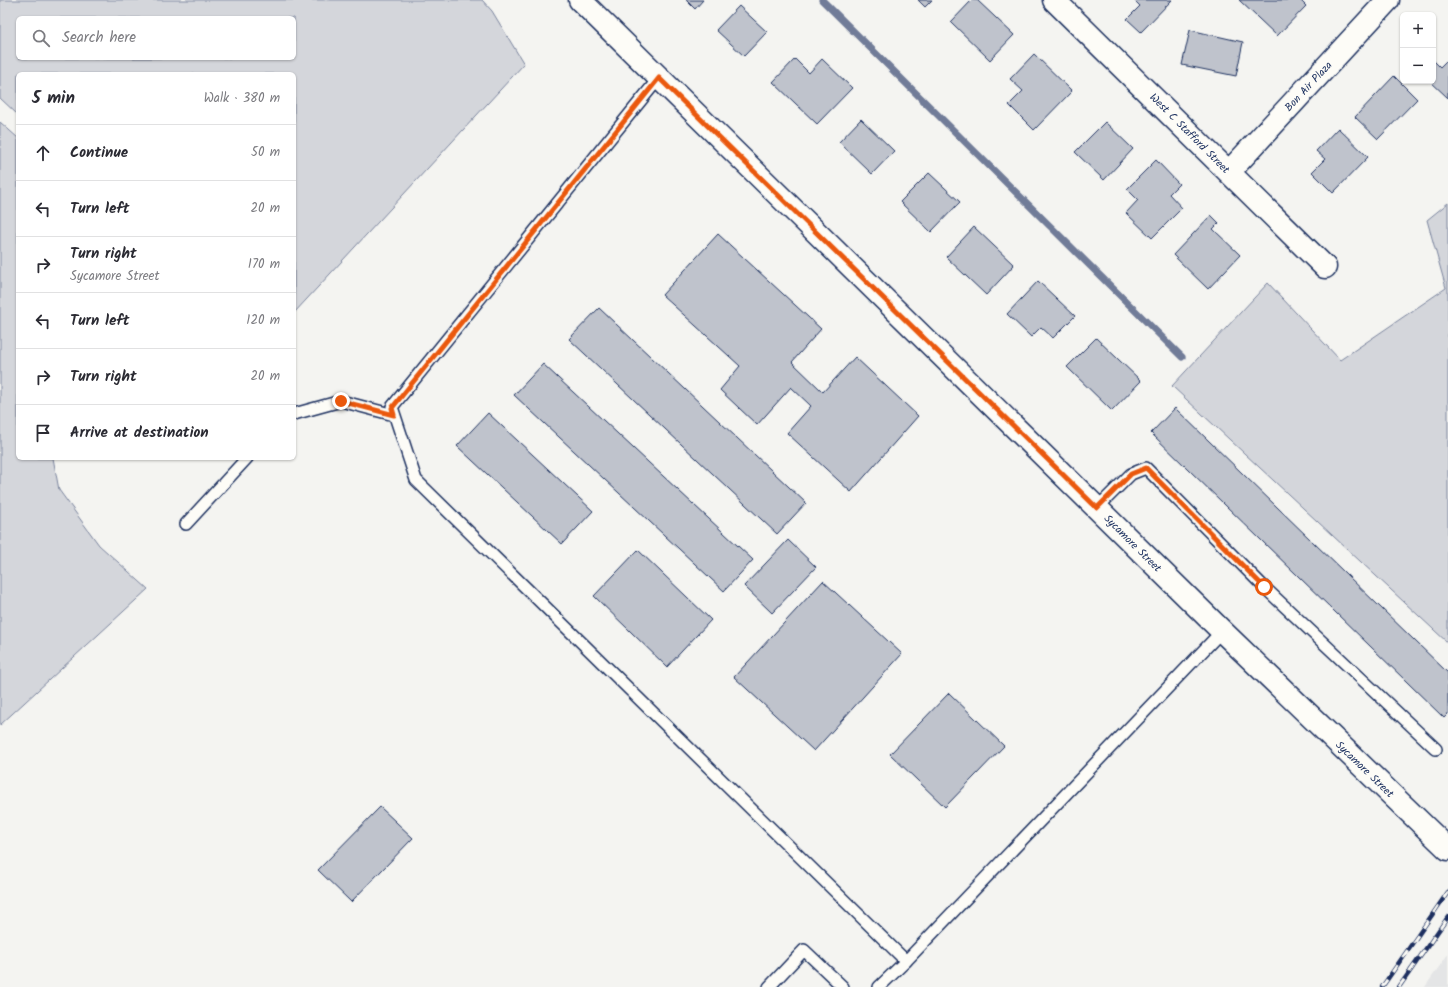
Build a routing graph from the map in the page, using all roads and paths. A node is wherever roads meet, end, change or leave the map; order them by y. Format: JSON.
{"nodes":[{"id":1,"x":580,"y":0,"type":"edge"},
{"id":2,"x":1054,"y":0,"type":"edge"},
{"id":3,"x":1388,"y":0,"type":"edge"},
{"id":4,"x":659,"y":78,"type":"junction"},
{"id":5,"x":1229,"y":172,"type":"junction"},
{"id":6,"x":1325,"y":267,"type":"dead end"},
{"id":7,"x":296,"y":413,"type":"edge"},
{"id":8,"x":394,"y":415,"type":"junction"},
{"id":9,"x":246,"y":460,"type":"edge"},
{"id":10,"x":1097,"y":508,"type":"junction"},
{"id":11,"x":186,"y":524,"type":"dead end"},
{"id":12,"x":1222,"y":631,"type":"junction"},
{"id":13,"x":1436,"y":749,"type":"dead end"},
{"id":14,"x":1448,"y":849,"type":"edge"},
{"id":15,"x":906,"y":961,"type":"junction"},
{"id":16,"x":769,"y":987,"type":"edge"},
{"id":17,"x":843,"y":987,"type":"edge"},
{"id":18,"x":880,"y":987,"type":"edge"}],
"edges":[{"from":1,"to":4,"type":"street","name":"Sycamore Street"},
{"from":2,"to":5,"type":"street","name":"West C Stafford Street"},
{"from":3,"to":5,"type":"street","name":"Bon Air Plaza"},
{"from":4,"to":8,"type":"lane"},
{"from":4,"to":10,"type":"street","name":"Sycamore Street"},
{"from":5,"to":6,"type":"street","name":"West C Stafford Street"},
{"from":7,"to":8,"type":"lane"},
{"from":8,"to":15,"type":"lane"},
{"from":9,"to":11,"type":"lane"},
{"from":10,"to":12,"type":"street","name":"Sycamore Street"},
{"from":10,"to":13,"type":"lane"},
{"from":12,"to":14,"type":"street","name":"Sycamore Street"},
{"from":12,"to":15,"type":"lane"},
{"from":15,"to":18,"type":"lane"},
{"from":16,"to":17,"type":"lane"}]}
